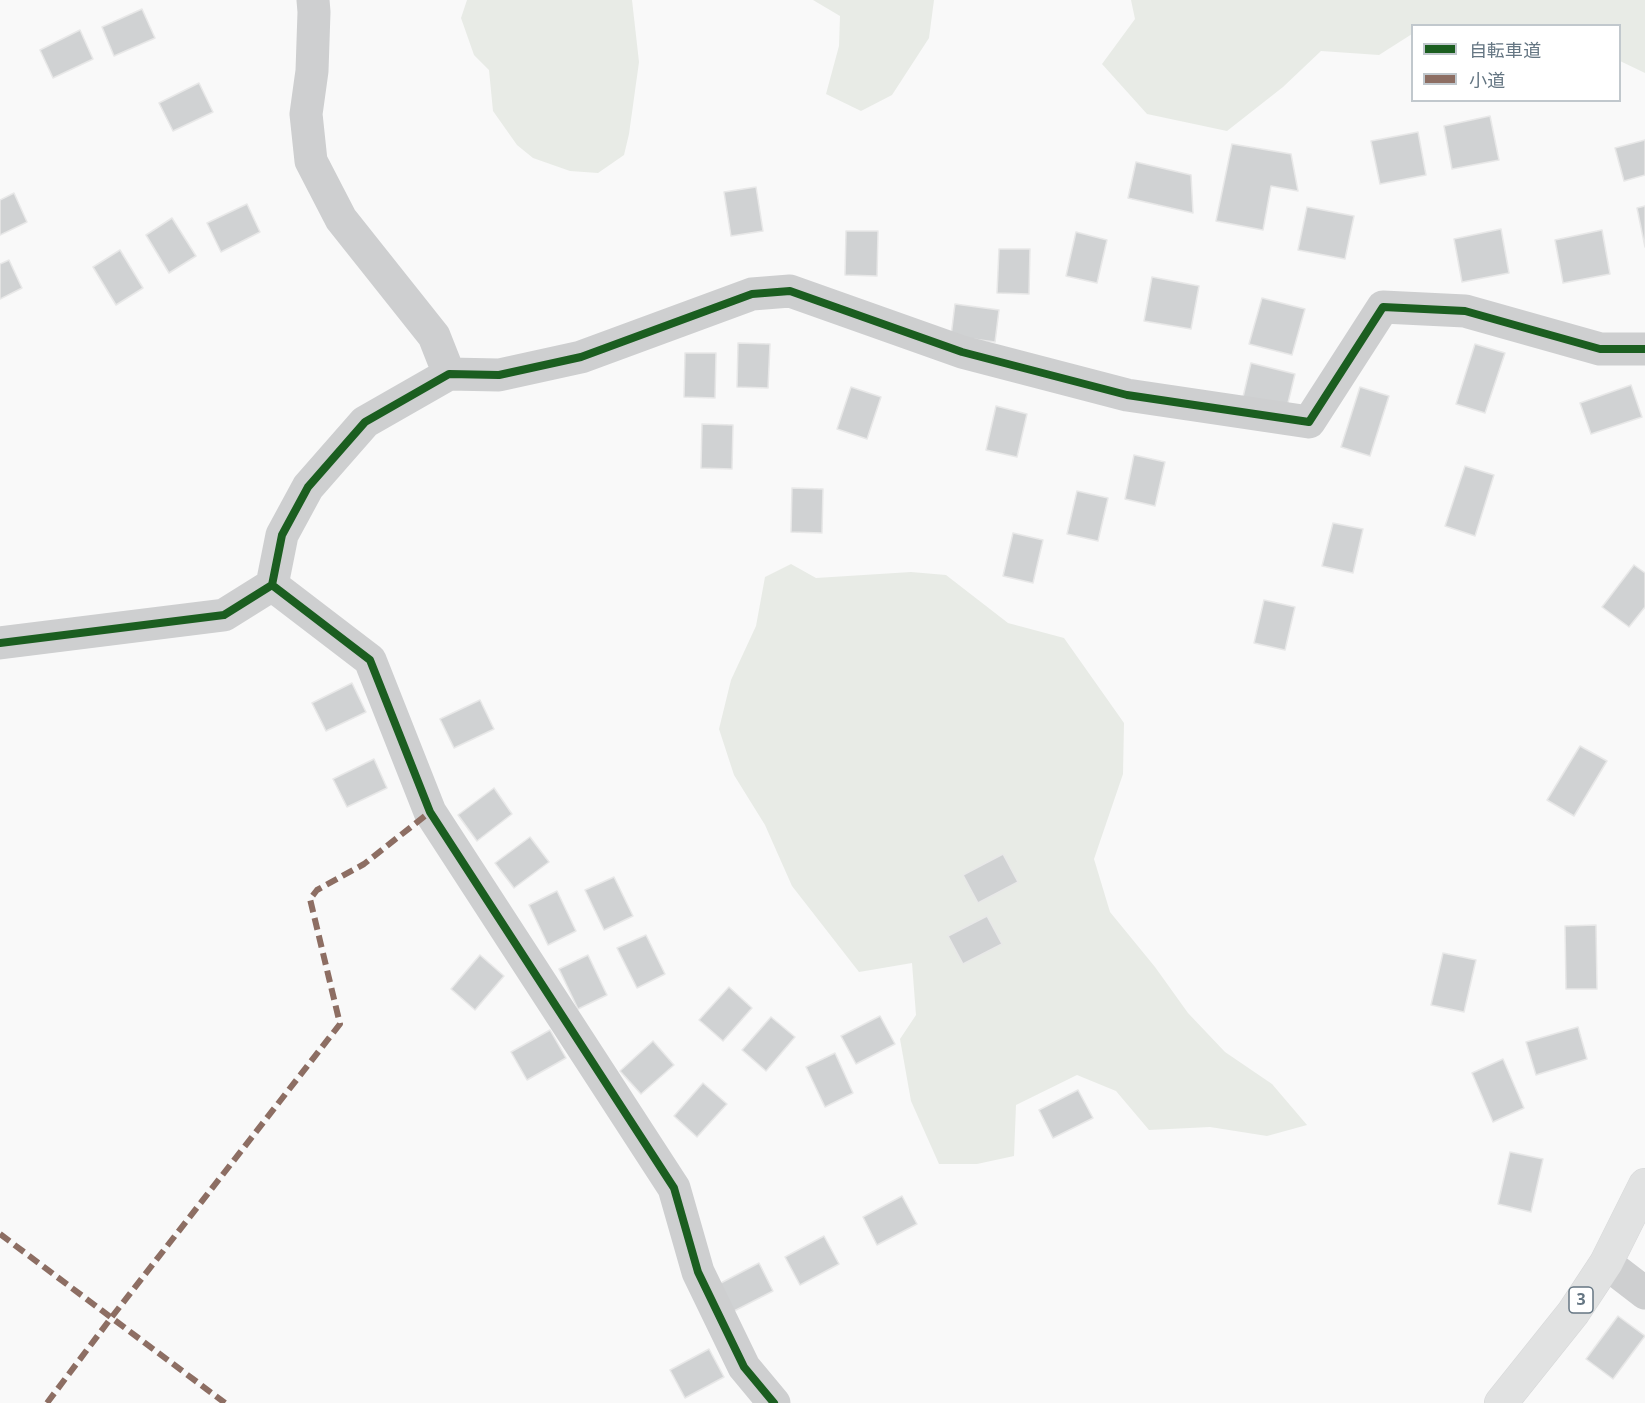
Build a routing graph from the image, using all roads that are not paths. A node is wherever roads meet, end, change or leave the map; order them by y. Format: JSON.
{"nodes":[{"id":1,"x":313,"y":0,"type":"edge"},
{"id":2,"x":1645,"y":349,"type":"edge"},
{"id":3,"x":449,"y":374,"type":"junction"},
{"id":4,"x":272,"y":585,"type":"junction"},
{"id":5,"x":0,"y":643,"type":"edge"},
{"id":6,"x":1645,"y":1185,"type":"edge"},
{"id":7,"x":1606,"y":1263,"type":"junction"},
{"id":8,"x":1645,"y":1293,"type":"edge"},
{"id":9,"x":774,"y":1403,"type":"edge"},
{"id":10,"x":1501,"y":1403,"type":"edge"}],
"edges":[{"from":1,"to":3,"type":"street"},
{"from":2,"to":3,"type":"street"},
{"from":3,"to":4,"type":"street"},
{"from":4,"to":5,"type":"street"},
{"from":4,"to":9,"type":"street"},
{"from":6,"to":7,"type":"main road","number":"3"},
{"from":7,"to":8,"type":"street"},
{"from":7,"to":10,"type":"main road","number":"3"}]}
